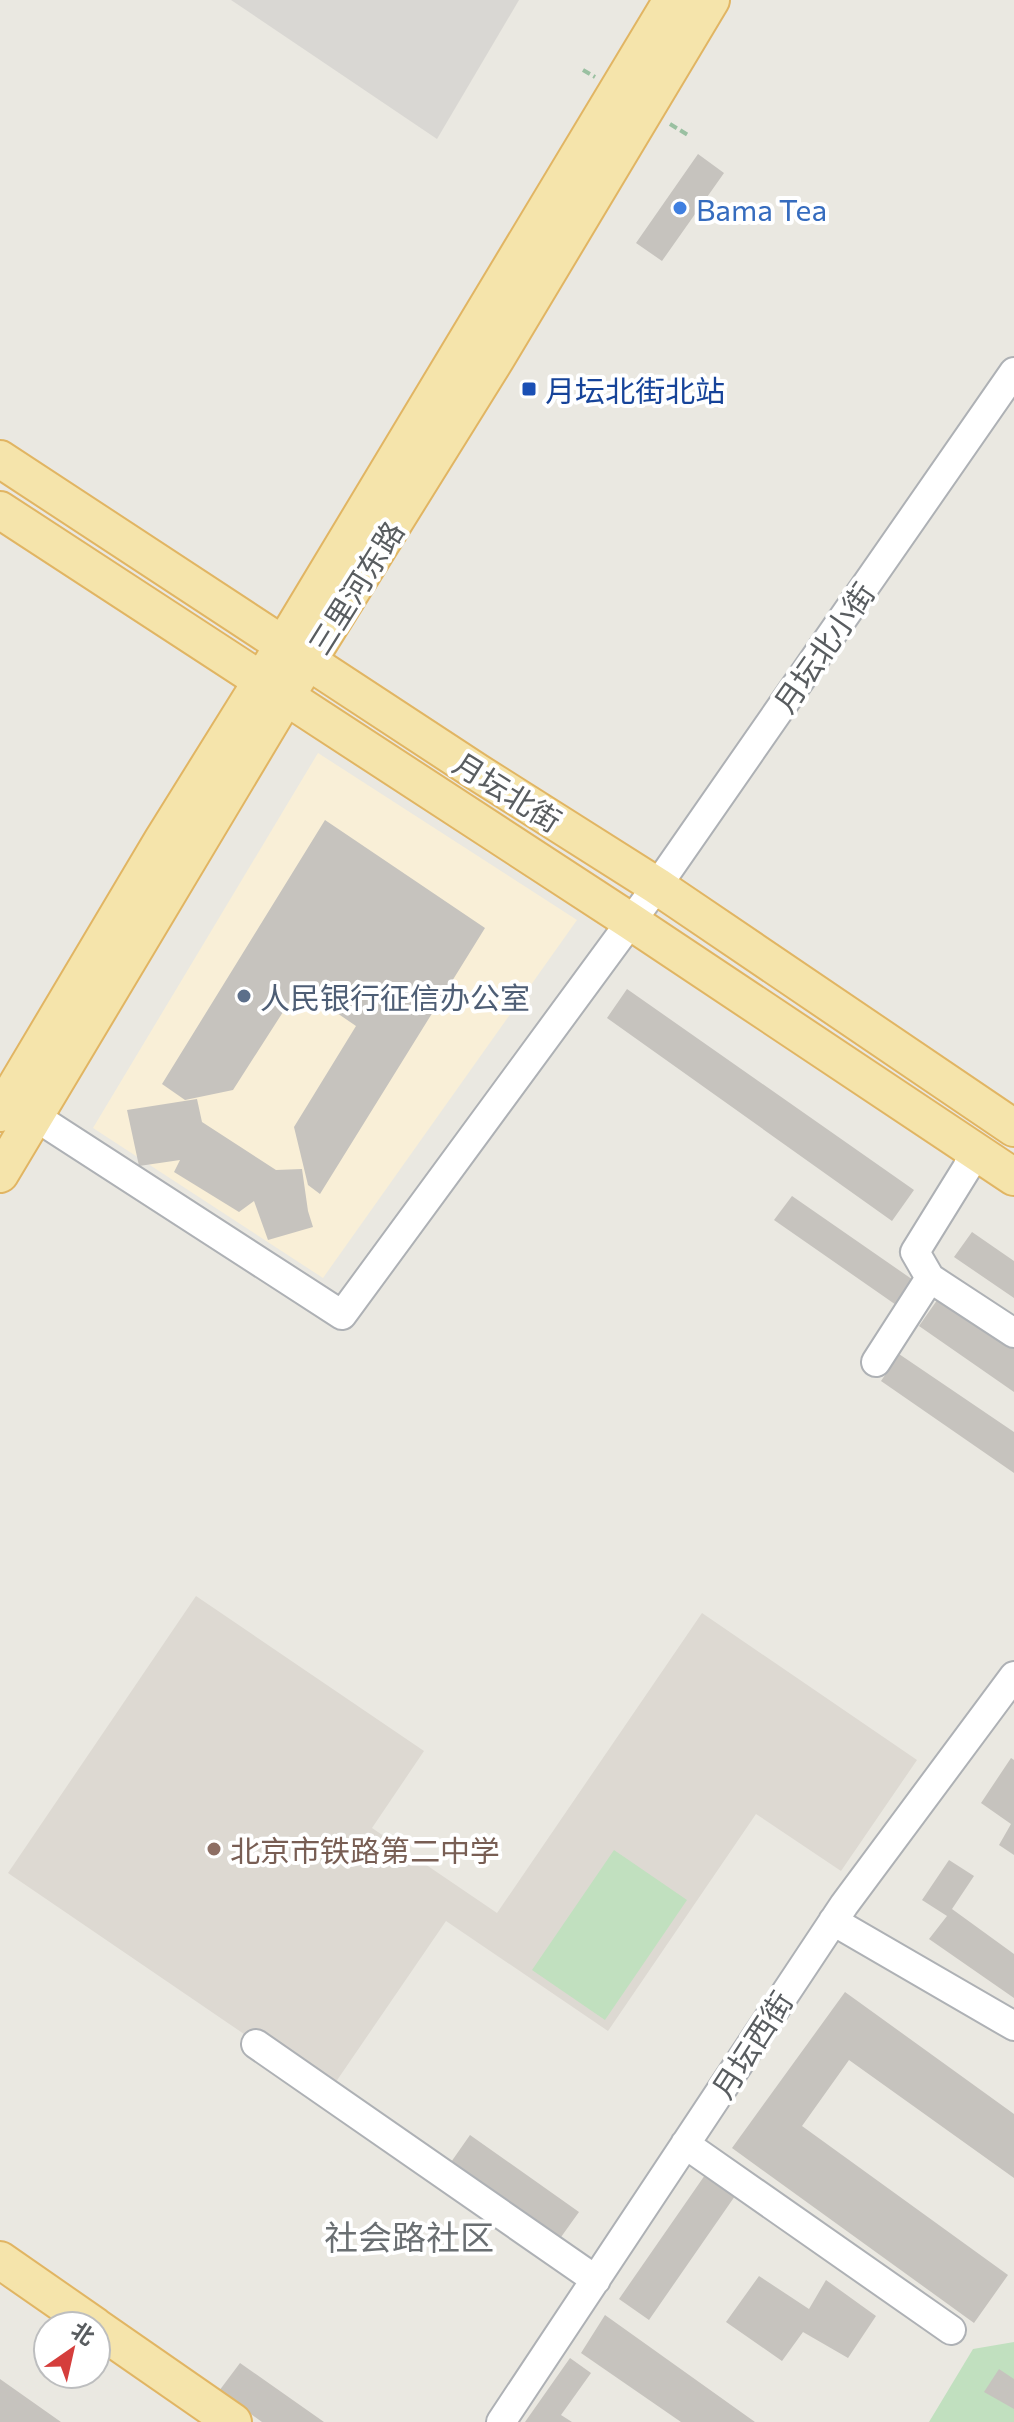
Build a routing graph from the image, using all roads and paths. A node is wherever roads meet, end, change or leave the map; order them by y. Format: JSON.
{"nodes":[{"id":1,"x":672,"y":0,"type":"edge"},
{"id":2,"x":711,"y":0,"type":"edge"},
{"id":3,"x":1014,"y":372,"type":"edge"},
{"id":4,"x":0,"y":459,"type":"edge"},
{"id":5,"x":0,"y":510,"type":"edge"},
{"id":6,"x":295,"y":653,"type":"junction"},
{"id":7,"x":273,"y":689,"type":"junction"},
{"id":8,"x":657,"y":886,"type":"junction"},
{"id":9,"x":630,"y":921,"type":"junction"},
{"id":10,"x":0,"y":1113,"type":"edge"},
{"id":11,"x":36,"y":1117,"type":"junction"},
{"id":12,"x":1014,"y":1128,"type":"edge"},
{"id":13,"x":974,"y":1150,"type":"junction"},
{"id":14,"x":0,"y":1174,"type":"edge"},
{"id":15,"x":1014,"y":1177,"type":"edge"},
{"id":16,"x":930,"y":1278,"type":"junction"},
{"id":17,"x":1014,"y":1333,"type":"edge"},
{"id":18,"x":876,"y":1362,"type":"dead end"},
{"id":19,"x":1014,"y":1676,"type":"edge"},
{"id":20,"x":1004,"y":1708,"type":"edge"},
{"id":21,"x":833,"y":1921,"type":"junction"},
{"id":22,"x":1014,"y":2026,"type":"edge"},
{"id":23,"x":256,"y":2044,"type":"dead end"},
{"id":24,"x":685,"y":2144,"type":"junction"},
{"id":25,"x":0,"y":2260,"type":"edge"},
{"id":26,"x":596,"y":2280,"type":"junction"},
{"id":27,"x":0,"y":2287,"type":"edge"},
{"id":28,"x":34,"y":2310,"type":"edge"},
{"id":29,"x":72,"y":2310,"type":"edge"},
{"id":30,"x":951,"y":2330,"type":"dead end"},
{"id":31,"x":112,"y":2338,"type":"edge"},
{"id":32,"x":112,"y":2364,"type":"edge"},
{"id":33,"x":195,"y":2422,"type":"edge"},
{"id":34,"x":233,"y":2422,"type":"edge"},
{"id":35,"x":501,"y":2422,"type":"edge"}],
"edges":[{"from":1,"to":6,"type":"main road","name":"三里河东路"},
{"from":2,"to":6,"type":"main road","name":"三里河东路"},
{"from":3,"to":8,"type":"street","name":"月坛北小街"},
{"from":4,"to":6,"type":"main road","name":"月坛北街"},
{"from":5,"to":7,"type":"main road","name":"月坛北街"},
{"from":6,"to":7,"type":"main road","name":"三里河东路"},
{"from":6,"to":8,"type":"main road","name":"月坛北街"},
{"from":7,"to":9,"type":"main road","name":"月坛北街"},
{"from":7,"to":10,"type":"main road","name":"三里河东路"},
{"from":7,"to":11,"type":"main road","name":"三里河东路"},
{"from":8,"to":9,"type":"street","name":"月坛北小街"},
{"from":8,"to":12,"type":"main road","name":"月坛北街"},
{"from":9,"to":11,"type":"street","name":"月坛北小街"},
{"from":9,"to":13,"type":"main road","name":"月坛北街"},
{"from":11,"to":14,"type":"main road","name":"三里河东路"},
{"from":13,"to":15,"type":"main road","name":"月坛北街"},
{"from":13,"to":16,"type":"street"},
{"from":16,"to":17,"type":"street"},
{"from":16,"to":18,"type":"street"},
{"from":19,"to":20,"type":"street","name":"月坛西街"},
{"from":20,"to":21,"type":"street","name":"月坛西街"},
{"from":21,"to":22,"type":"street"},
{"from":21,"to":24,"type":"street","name":"月坛西街"},
{"from":23,"to":26,"type":"street"},
{"from":24,"to":26,"type":"street","name":"月坛西街"},
{"from":24,"to":30,"type":"street"},
{"from":25,"to":29,"type":"main road"},
{"from":26,"to":35,"type":"street","name":"月坛西街"},
{"from":27,"to":28,"type":"main road"},
{"from":31,"to":34,"type":"main road"},
{"from":32,"to":33,"type":"main road"}]}
